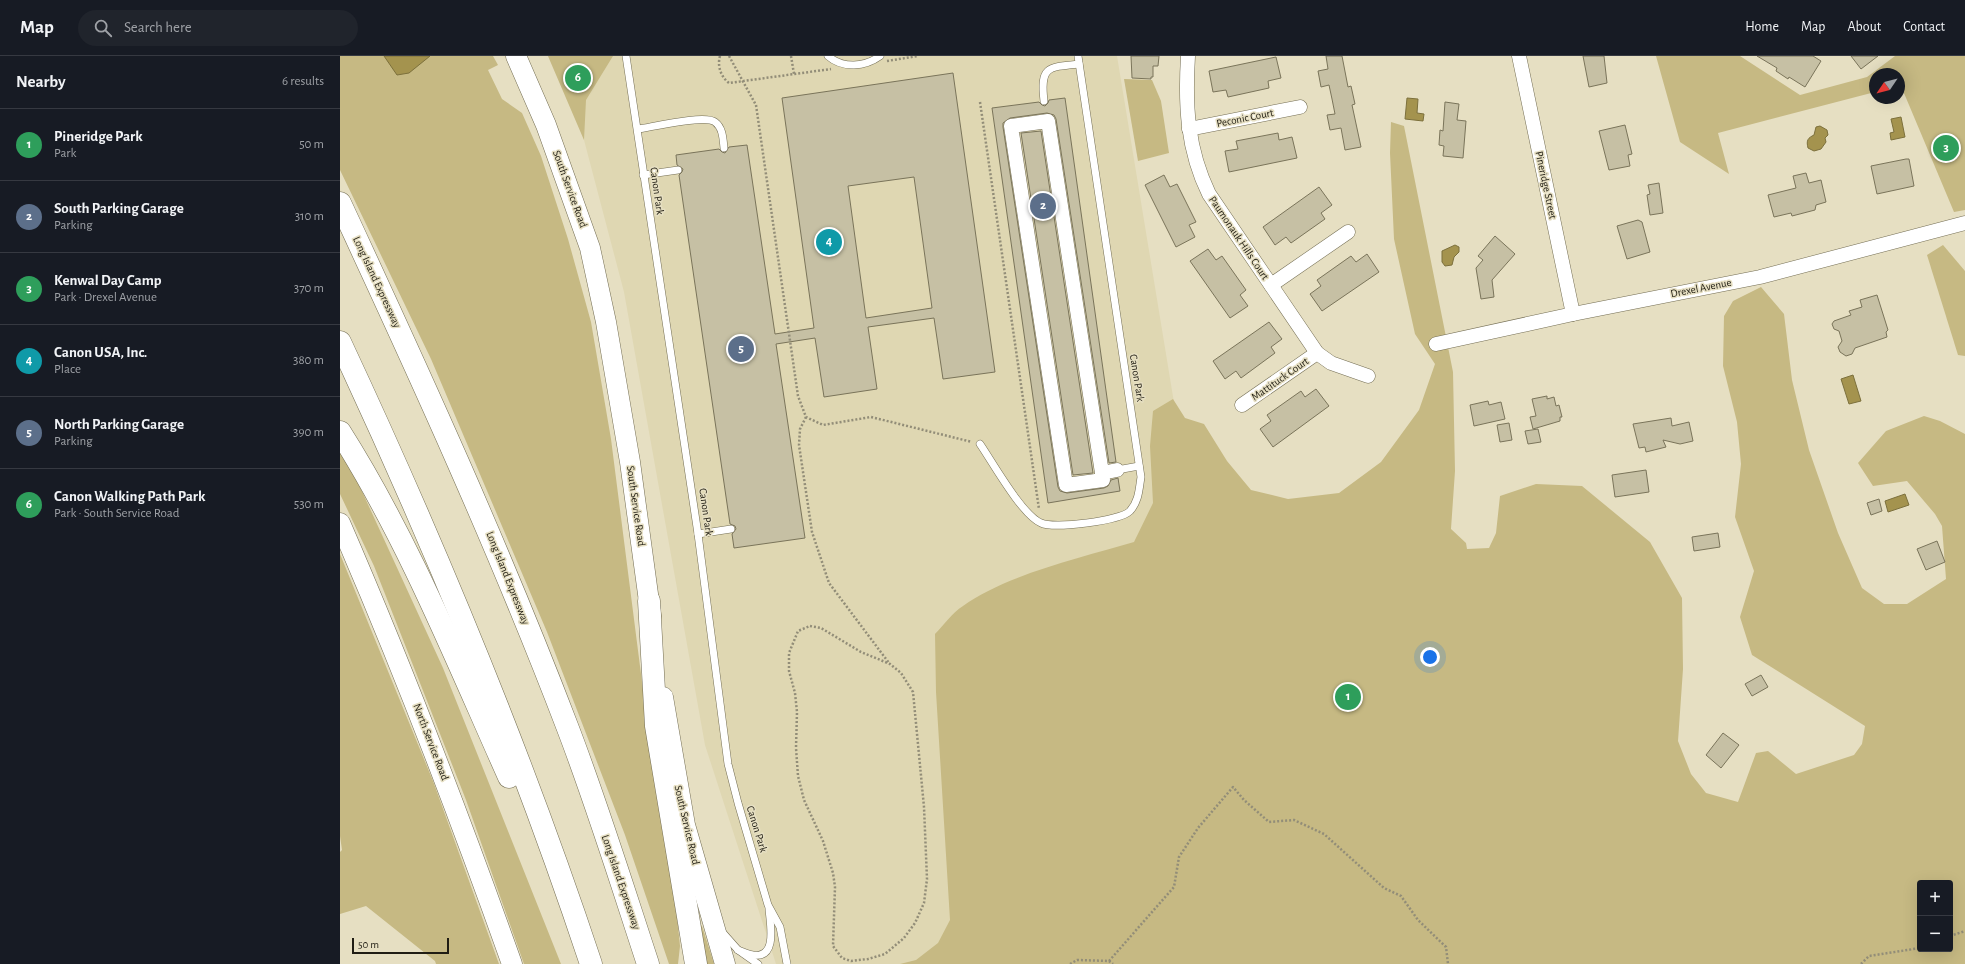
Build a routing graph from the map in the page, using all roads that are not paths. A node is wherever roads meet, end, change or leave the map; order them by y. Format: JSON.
{"nodes":[{"id":1,"x":516,"y":56,"type":"edge"},
{"id":2,"x":626,"y":56,"type":"edge"},
{"id":3,"x":828,"y":56,"type":"edge"},
{"id":4,"x":880,"y":56,"type":"edge"},
{"id":5,"x":1188,"y":56,"type":"edge"},
{"id":6,"x":1519,"y":56,"type":"edge"},
{"id":7,"x":1078,"y":60,"type":"edge"},
{"id":8,"x":1044,"y":101,"type":"dead end"},
{"id":9,"x":1300,"y":107,"type":"dead end"},
{"id":10,"x":638,"y":129,"type":"junction"},
{"id":11,"x":1189,"y":129,"type":"junction"},
{"id":12,"x":724,"y":148,"type":"dead end"},
{"id":13,"x":678,"y":170,"type":"dead end"},
{"id":14,"x":644,"y":175,"type":"junction"},
{"id":15,"x":340,"y":203,"type":"edge"},
{"id":16,"x":1965,"y":223,"type":"edge"},
{"id":17,"x":1348,"y":232,"type":"dead end"},
{"id":18,"x":1271,"y":285,"type":"junction"},
{"id":19,"x":1573,"y":314,"type":"junction"},
{"id":20,"x":340,"y":342,"type":"edge"},
{"id":21,"x":1436,"y":344,"type":"dead end"},
{"id":22,"x":1317,"y":353,"type":"junction"},
{"id":23,"x":1368,"y":376,"type":"dead end"},
{"id":24,"x":1242,"y":405,"type":"dead end"},
{"id":25,"x":340,"y":432,"type":"edge"},
{"id":26,"x":980,"y":444,"type":"road end"},
{"id":27,"x":1139,"y":466,"type":"junction"},
{"id":28,"x":1117,"y":470,"type":"joint"},
{"id":29,"x":1102,"y":473,"type":"junction"},
{"id":30,"x":340,"y":523,"type":"edge"},
{"id":31,"x":731,"y":529,"type":"dead end"},
{"id":32,"x":698,"y":534,"type":"junction"},
{"id":33,"x":649,"y":601,"type":"junction"},
{"id":34,"x":768,"y":905,"type":"junction"},
{"id":35,"x":582,"y":938,"type":"junction"},
{"id":36,"x":731,"y":957,"type":"edge"},
{"id":37,"x":512,"y":964,"type":"edge"},
{"id":38,"x":591,"y":964,"type":"edge"},
{"id":39,"x":648,"y":964,"type":"edge"},
{"id":40,"x":696,"y":964,"type":"edge"},
{"id":41,"x":758,"y":964,"type":"edge"},
{"id":42,"x":788,"y":964,"type":"edge"}],
"edges":[{"from":1,"to":33,"type":"main road","name":"South Service Road"},
{"from":2,"to":10,"type":"lane","name":"Canon Park"},
{"from":3,"to":4,"type":"lane"},
{"from":5,"to":11,"type":"street","name":"Paumonauk Hills Court"},
{"from":6,"to":19,"type":"street","name":"Pineridge Street"},
{"from":7,"to":8,"type":"lane"},
{"from":7,"to":27,"type":"lane","name":"Canon Park"},
{"from":9,"to":11,"type":"street","name":"Peconic Court"},
{"from":10,"to":12,"type":"lane"},
{"from":10,"to":14,"type":"lane","name":"Canon Park"},
{"from":11,"to":18,"type":"street","name":"Paumonauk Hills Court"},
{"from":13,"to":14,"type":"lane"},
{"from":14,"to":32,"type":"lane","name":"Canon Park"},
{"from":15,"to":39,"type":"highway","name":"Long Island Expressway"},
{"from":16,"to":19,"type":"street","name":"Drexel Avenue"},
{"from":17,"to":18,"type":"street"},
{"from":18,"to":22,"type":"street","name":"Paumonauk Hills Court"},
{"from":19,"to":21,"type":"street","name":"Drexel Avenue"},
{"from":20,"to":35,"type":"highway"},
{"from":22,"to":23,"type":"street","name":"Paumonauk Hills Court"},
{"from":22,"to":24,"type":"street","name":"Mattituck Court"},
{"from":25,"to":35,"type":"highway"},
{"from":26,"to":27,"type":"lane","name":"Canon Park"},
{"from":27,"to":28,"type":"lane"},
{"from":28,"to":29,"type":"street"},
{"from":29,"to":29,"type":"street"},
{"from":30,"to":37,"type":"main road","name":"North Service Road"},
{"from":31,"to":32,"type":"lane"},
{"from":32,"to":34,"type":"lane","name":"Canon Park"},
{"from":33,"to":36,"type":"main road","name":"South Service Road"},
{"from":33,"to":40,"type":"highway"},
{"from":34,"to":36,"type":"lane"},
{"from":34,"to":42,"type":"lane","name":"Canon Park"},
{"from":35,"to":38,"type":"highway"},
{"from":36,"to":41,"type":"lane"}]}
